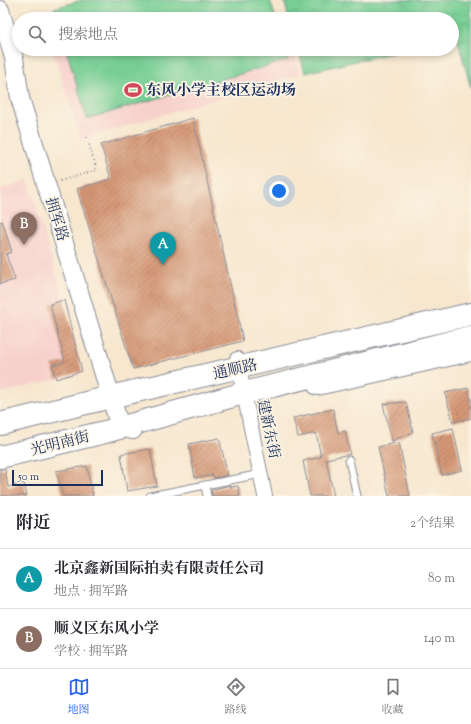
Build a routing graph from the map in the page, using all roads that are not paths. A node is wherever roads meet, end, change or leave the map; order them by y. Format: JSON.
{"nodes":[{"id":1,"x":0,"y":10,"type":"edge"},
{"id":2,"x":12,"y":51,"type":"edge"},
{"id":3,"x":13,"y":56,"type":"edge"},
{"id":4,"x":471,"y":304,"type":"edge"},
{"id":5,"x":471,"y":314,"type":"edge"},
{"id":6,"x":465,"y":343,"type":"edge"},
{"id":7,"x":238,"y":363,"type":"junction"},
{"id":8,"x":119,"y":392,"type":"junction"},
{"id":9,"x":245,"y":397,"type":"junction"},
{"id":10,"x":0,"y":424,"type":"edge"},
{"id":11,"x":128,"y":427,"type":"junction"},
{"id":12,"x":0,"y":457,"type":"edge"},
{"id":13,"x":349,"y":460,"type":"dead end"},
{"id":14,"x":261,"y":474,"type":"junction"},
{"id":15,"x":205,"y":486,"type":"junction"},
{"id":16,"x":150,"y":496,"type":"edge"},
{"id":17,"x":207,"y":496,"type":"edge"},
{"id":18,"x":265,"y":496,"type":"edge"},
{"id":19,"x":357,"y":496,"type":"edge"}],
"edges":[{"from":1,"to":2,"type":"street","name":"拥军路"},
{"from":3,"to":8,"type":"street","name":"拥军路"},
{"from":4,"to":7,"type":"street"},
{"from":5,"to":7,"type":"main road","name":"通顺路"},
{"from":6,"to":9,"type":"main road","name":"通顺路"},
{"from":7,"to":8,"type":"main road","name":"通顺路"},
{"from":7,"to":9,"type":"street","name":"建新东街"},
{"from":8,"to":10,"type":"main road","name":"通顺路"},
{"from":8,"to":11,"type":"street","name":"拥军路"},
{"from":9,"to":11,"type":"main road","name":"通顺路"},
{"from":9,"to":14,"type":"street","name":"建新东街"},
{"from":11,"to":12,"type":"main road","name":"光明南街"},
{"from":13,"to":19,"type":"lane"},
{"from":14,"to":15,"type":"lane"},
{"from":14,"to":18,"type":"street","name":"建新东街"},
{"from":15,"to":16,"type":"lane"},
{"from":15,"to":17,"type":"lane"}]}
